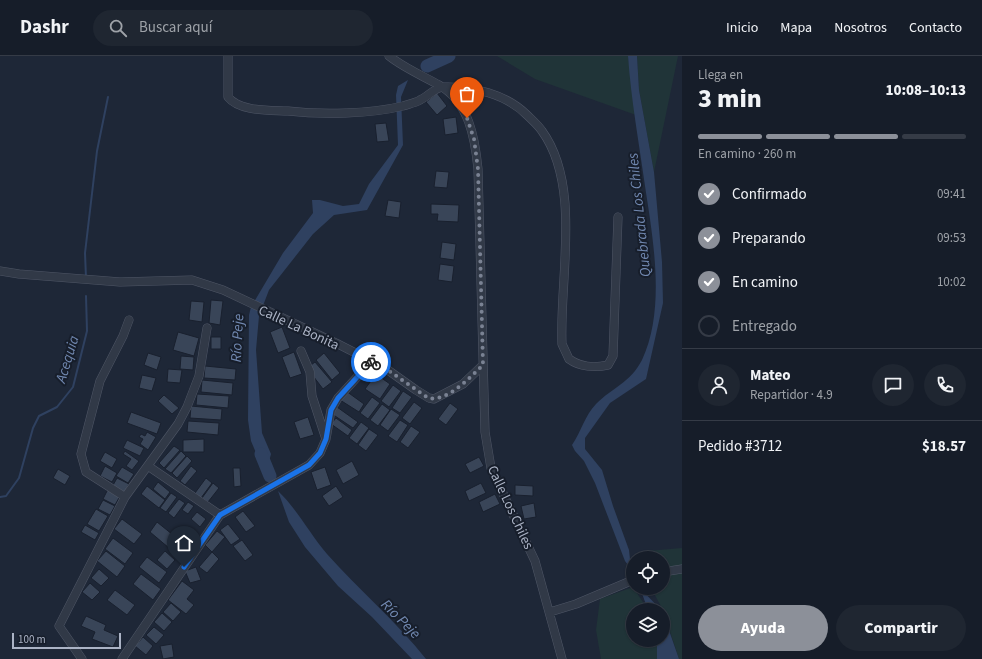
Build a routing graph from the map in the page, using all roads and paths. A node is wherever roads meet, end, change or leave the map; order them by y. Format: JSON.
{"nodes":[{"id":1,"x":228,"y":56,"type":"edge"},
{"id":2,"x":389,"y":56,"type":"edge"},
{"id":3,"x":442,"y":87,"type":"junction"},
{"id":4,"x":618,"y":217,"type":"dead end"},
{"id":5,"x":0,"y":271,"type":"edge"},
{"id":6,"x":129,"y":320,"type":"dead end"},
{"id":7,"x":207,"y":328,"type":"dead end"},
{"id":8,"x":301,"y":351,"type":"dead end"},
{"id":9,"x":371,"y":362,"type":"junction"},
{"id":10,"x":483,"y":365,"type":"junction"},
{"id":11,"x":326,"y":439,"type":"junction"},
{"id":12,"x":148,"y":466,"type":"junction"},
{"id":13,"x":125,"y":497,"type":"junction"},
{"id":14,"x":220,"y":515,"type":"junction"},
{"id":15,"x":682,"y":569,"type":"edge"},
{"id":16,"x":670,"y":571,"type":"edge"},
{"id":17,"x":626,"y":583,"type":"edge"},
{"id":18,"x":550,"y":612,"type":"junction"},
{"id":19,"x":82,"y":659,"type":"edge"},
{"id":20,"x":122,"y":659,"type":"edge"},
{"id":21,"x":562,"y":659,"type":"edge"}],
"edges":[{"from":1,"to":3,"type":"street"},
{"from":2,"to":3,"type":"street","name":"Calle Los Chiles"},
{"from":3,"to":4,"type":"street"},
{"from":3,"to":10,"type":"street","name":"Calle Los Chiles"},
{"from":5,"to":9,"type":"street","name":"Calle La Bonita"},
{"from":6,"to":13,"type":"street"},
{"from":7,"to":12,"type":"street"},
{"from":8,"to":11,"type":"street"},
{"from":9,"to":10,"type":"street","name":"Calle La Bonita"},
{"from":9,"to":11,"type":"street"},
{"from":10,"to":18,"type":"street","name":"Calle Los Chiles"},
{"from":11,"to":14,"type":"street"},
{"from":12,"to":13,"type":"street"},
{"from":12,"to":14,"type":"street"},
{"from":13,"to":19,"type":"street"},
{"from":14,"to":20,"type":"street"},
{"from":15,"to":16,"type":"street"},
{"from":17,"to":18,"type":"street"},
{"from":18,"to":21,"type":"street","name":"Calle Los Chiles"}]}
